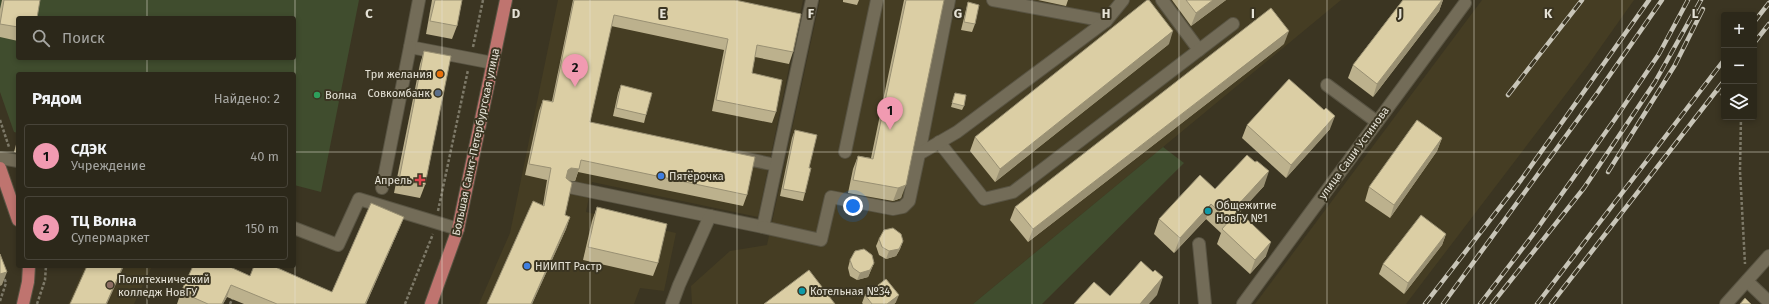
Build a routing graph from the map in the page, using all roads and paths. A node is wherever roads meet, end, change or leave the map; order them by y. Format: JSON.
{"nodes":[{"id":1,"x":420,"y":0,"type":"edge"},
{"id":2,"x":483,"y":0,"type":"edge"},
{"id":3,"x":506,"y":0,"type":"edge"},
{"id":4,"x":812,"y":0,"type":"edge"},
{"id":5,"x":877,"y":0,"type":"edge"},
{"id":6,"x":949,"y":0,"type":"edge"},
{"id":7,"x":993,"y":0,"type":"edge"},
{"id":8,"x":1123,"y":0,"type":"edge"},
{"id":9,"x":1162,"y":0,"type":"edge"},
{"id":10,"x":1465,"y":3,"type":"dead end"},
{"id":11,"x":1106,"y":21,"type":"junction"},
{"id":12,"x":1233,"y":24,"type":"dead end"},
{"id":13,"x":410,"y":47,"type":"junction"},
{"id":14,"x":1199,"y":50,"type":"junction"},
{"id":15,"x":470,"y":59,"type":"junction"},
{"id":16,"x":493,"y":63,"type":"junction"},
{"id":17,"x":1327,"y":85,"type":"dead end"},
{"id":18,"x":1717,"y":90,"type":"dead end"},
{"id":19,"x":1721,"y":94,"type":"edge"},
{"id":20,"x":1742,"y":120,"type":"edge"},
{"id":21,"x":1376,"y":122,"type":"junction"},
{"id":22,"x":939,"y":142,"type":"junction"},
{"id":23,"x":845,"y":152,"type":"dead end"},
{"id":24,"x":723,"y":154,"type":"edge"},
{"id":25,"x":919,"y":154,"type":"junction"},
{"id":26,"x":0,"y":158,"type":"edge"},
{"id":27,"x":16,"y":161,"type":"edge"},
{"id":28,"x":776,"y":165,"type":"junction"},
{"id":29,"x":0,"y":168,"type":"edge"},
{"id":30,"x":569,"y":187,"type":"edge"},
{"id":31,"x":382,"y":188,"type":"dead end"},
{"id":32,"x":16,"y":209,"type":"edge"},
{"id":33,"x":710,"y":216,"type":"junction"},
{"id":34,"x":435,"y":222,"type":"junction"},
{"id":35,"x":763,"y":228,"type":"junction"},
{"id":36,"x":296,"y":229,"type":"edge"},
{"id":37,"x":458,"y":229,"type":"junction"},
{"id":38,"x":1199,"y":244,"type":"dead end"},
{"id":39,"x":1769,"y":256,"type":"edge"},
{"id":40,"x":28,"y":268,"type":"edge"},
{"id":41,"x":46,"y":268,"type":"edge"},
{"id":42,"x":2,"y":273,"type":"edge"},
{"id":43,"x":1746,"y":281,"type":"junction"},
{"id":44,"x":235,"y":291,"type":"edge"},
{"id":45,"x":1767,"y":298,"type":"edge"},
{"id":46,"x":0,"y":301,"type":"edge"},
{"id":47,"x":23,"y":304,"type":"edge"},
{"id":48,"x":37,"y":304,"type":"edge"},
{"id":49,"x":230,"y":304,"type":"edge"},
{"id":50,"x":405,"y":304,"type":"edge"},
{"id":51,"x":431,"y":304,"type":"edge"},
{"id":52,"x":672,"y":304,"type":"edge"},
{"id":53,"x":1205,"y":304,"type":"edge"},
{"id":54,"x":1243,"y":304,"type":"edge"},
{"id":55,"x":1726,"y":304,"type":"edge"}],
"edges":[{"from":1,"to":13,"type":"street"},
{"from":2,"to":15,"type":"path"},
{"from":3,"to":16,"type":"main road","name":"Большая Санкт-Петербургская улица"},
{"from":4,"to":28,"type":"street"},
{"from":5,"to":23,"type":"street"},
{"from":6,"to":25,"type":"street"},
{"from":7,"to":11,"type":"street"},
{"from":8,"to":11,"type":"street"},
{"from":9,"to":14,"type":"street"},
{"from":10,"to":21,"type":"street","name":"улица Саши Устинова"},
{"from":11,"to":22,"type":"street"},
{"from":12,"to":14,"type":"street"},
{"from":13,"to":15,"type":"street"},
{"from":13,"to":31,"type":"street"},
{"from":14,"to":22,"type":"street"},
{"from":15,"to":16,"type":"street"},
{"from":15,"to":34,"type":"path"},
{"from":16,"to":37,"type":"main road","name":"Большая Санкт-Петербургская улица"},
{"from":17,"to":21,"type":"street"},
{"from":18,"to":19,"type":"path"},
{"from":20,"to":43,"type":"path"},
{"from":21,"to":54,"type":"street","name":"улица Саши Устинова"},
{"from":22,"to":25,"type":"street"},
{"from":24,"to":28,"type":"street"},
{"from":25,"to":35,"type":"street"},
{"from":26,"to":27,"type":"street"},
{"from":28,"to":35,"type":"street"},
{"from":29,"to":32,"type":"main road"},
{"from":30,"to":33,"type":"street"},
{"from":33,"to":35,"type":"street"},
{"from":33,"to":52,"type":"street"},
{"from":34,"to":36,"type":"street"},
{"from":34,"to":37,"type":"street"},
{"from":34,"to":50,"type":"path"},
{"from":37,"to":51,"type":"main road","name":"Большая Санкт-Петербургская улица"},
{"from":38,"to":53,"type":"street"},
{"from":39,"to":43,"type":"street"},
{"from":40,"to":47,"type":"main road"},
{"from":41,"to":48,"type":"path"},
{"from":42,"to":46,"type":"path"},
{"from":43,"to":45,"type":"street"},
{"from":43,"to":55,"type":"street"},
{"from":44,"to":49,"type":"path"}]}
